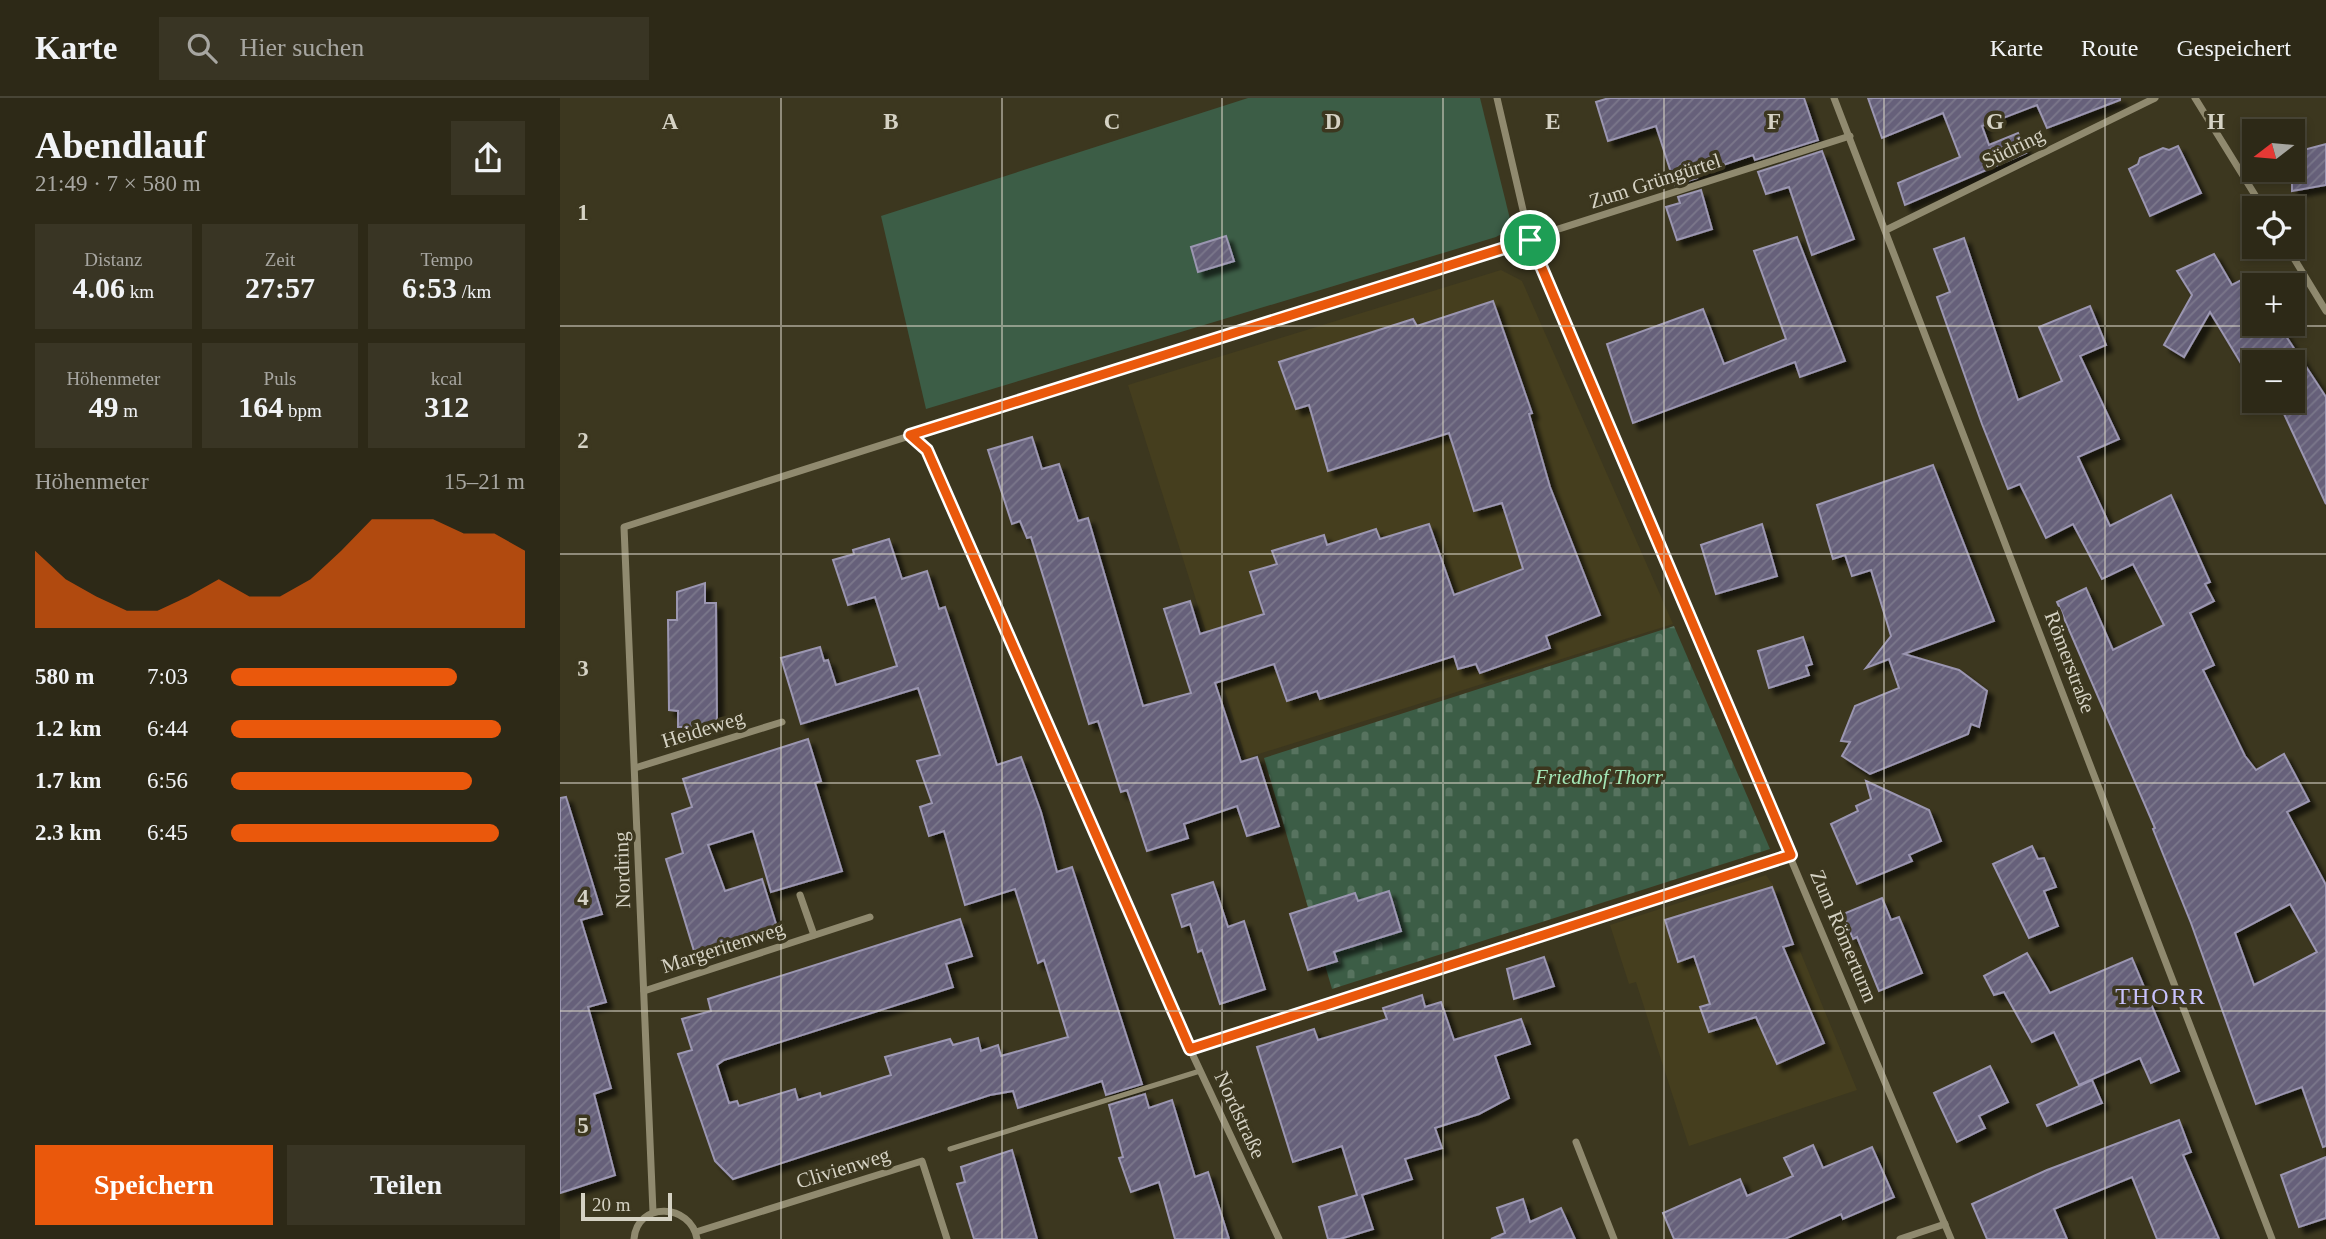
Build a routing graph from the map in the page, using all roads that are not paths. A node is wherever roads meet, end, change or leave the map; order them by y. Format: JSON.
{"nodes":[{"id":1,"x":1497,"y":98,"type":"edge"},
{"id":2,"x":1834,"y":98,"type":"edge"},
{"id":3,"x":2155,"y":98,"type":"edge"},
{"id":4,"x":2195,"y":98,"type":"edge"},
{"id":5,"x":1850,"y":136,"type":"junction"},
{"id":6,"x":2256,"y":196,"type":"edge"},
{"id":7,"x":1886,"y":230,"type":"junction"},
{"id":8,"x":1530,"y":240,"type":"junction"},
{"id":9,"x":2294,"y":259,"type":"edge"},
{"id":10,"x":2326,"y":311,"type":"edge"},
{"id":11,"x":910,"y":435,"type":"junction"},
{"id":12,"x":624,"y":527,"type":"joint"},
{"id":13,"x":782,"y":722,"type":"dead end"},
{"id":14,"x":635,"y":768,"type":"junction"},
{"id":15,"x":1791,"y":855,"type":"junction"},
{"id":16,"x":800,"y":895,"type":"dead end"},
{"id":17,"x":870,"y":917,"type":"dead end"},
{"id":18,"x":814,"y":935,"type":"junction"},
{"id":19,"x":644,"y":991,"type":"junction"},
{"id":20,"x":1190,"y":1049,"type":"junction"},
{"id":21,"x":1200,"y":1071,"type":"junction"},
{"id":22,"x":1576,"y":1142,"type":"dead end"},
{"id":23,"x":950,"y":1149,"type":"dead end"},
{"id":24,"x":653,"y":1212,"type":"junction"},
{"id":25,"x":1945,"y":1224,"type":"junction"},
{"id":26,"x":696,"y":1235,"type":"edge"},
{"id":27,"x":634,"y":1239,"type":"edge"},
{"id":28,"x":947,"y":1239,"type":"edge"},
{"id":29,"x":1279,"y":1239,"type":"edge"},
{"id":30,"x":1614,"y":1239,"type":"edge"},
{"id":31,"x":1900,"y":1239,"type":"edge"},
{"id":32,"x":1951,"y":1239,"type":"edge"},
{"id":33,"x":2272,"y":1239,"type":"edge"}],
"edges":[{"from":1,"to":8,"type":"street","name":"Zum Römerturm"},
{"from":2,"to":5,"type":"street","name":"Römerstraße"},
{"from":3,"to":7,"type":"street","name":"Südring"},
{"from":4,"to":6,"type":"street"},
{"from":5,"to":7,"type":"street","name":"Römerstraße"},
{"from":5,"to":8,"type":"street","name":"Zum Grüngürtel"},
{"from":7,"to":33,"type":"street","name":"Römerstraße"},
{"from":8,"to":11,"type":"street","name":"Zum Grüngürtel"},
{"from":8,"to":15,"type":"street","name":"Zum Römerturm"},
{"from":9,"to":10,"type":"street"},
{"from":11,"to":12,"type":"street","name":"Zum Grüngürtel"},
{"from":11,"to":20,"type":"street","name":"Nordstraße"},
{"from":12,"to":14,"type":"street","name":"Nordring"},
{"from":13,"to":14,"type":"street","name":"Heideweg"},
{"from":14,"to":19,"type":"street","name":"Nordring"},
{"from":15,"to":20,"type":"street"},
{"from":15,"to":25,"type":"street","name":"Zum Römerturm"},
{"from":16,"to":18,"type":"street","name":"Margeritenweg"},
{"from":17,"to":18,"type":"street","name":"Margeritenweg"},
{"from":18,"to":19,"type":"street","name":"Margeritenweg"},
{"from":19,"to":24,"type":"street","name":"Nordring"},
{"from":20,"to":21,"type":"street","name":"Nordstraße"},
{"from":21,"to":23,"type":"lane"},
{"from":21,"to":29,"type":"street","name":"Nordstraße"},
{"from":22,"to":30,"type":"street"},
{"from":24,"to":26,"type":"street"},
{"from":24,"to":27,"type":"street"},
{"from":25,"to":31,"type":"street"},
{"from":25,"to":32,"type":"street","name":"Zum Römerturm"},
{"from":26,"to":28,"type":"street","name":"Clivienweg"}]}
